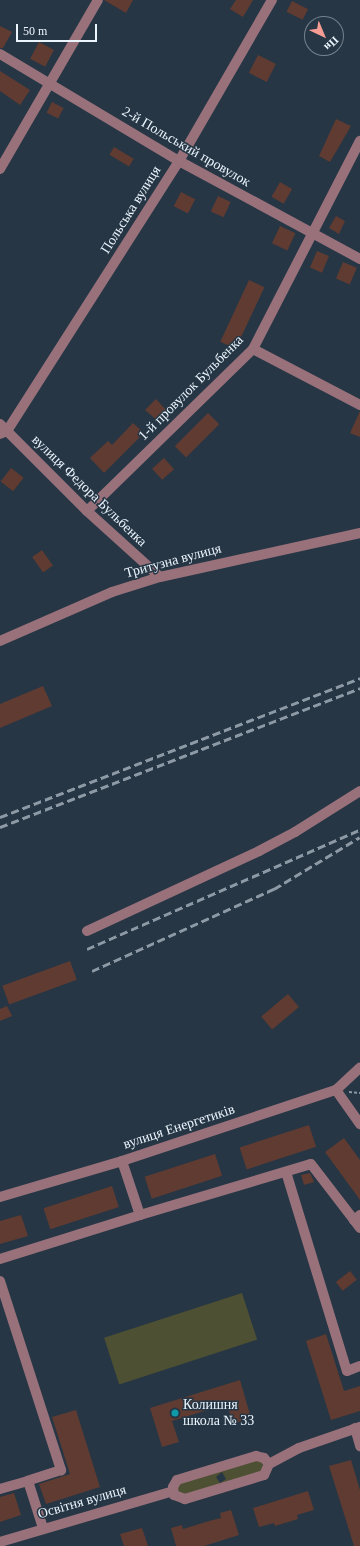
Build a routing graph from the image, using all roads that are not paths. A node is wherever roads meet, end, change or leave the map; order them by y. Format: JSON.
{"nodes":[{"id":1,"x":98,"y":0,"type":"edge"},
{"id":2,"x":272,"y":0,"type":"edge"},
{"id":3,"x":0,"y":54,"type":"edge"},
{"id":4,"x":50,"y":84,"type":"junction"},
{"id":5,"x":360,"y":141,"type":"edge"},
{"id":6,"x":179,"y":161,"type":"junction"},
{"id":7,"x":0,"y":169,"type":"edge"},
{"id":8,"x":311,"y":232,"type":"junction"},
{"id":9,"x":360,"y":259,"type":"edge"},
{"id":10,"x":253,"y":349,"type":"junction"},
{"id":11,"x":360,"y":405,"type":"edge"},
{"id":12,"x":2,"y":430,"type":"edge"},
{"id":13,"x":87,"y":511,"type":"junction"},
{"id":14,"x":360,"y":533,"type":"edge"},
{"id":15,"x":160,"y":577,"type":"junction"},
{"id":16,"x":0,"y":641,"type":"edge"},
{"id":17,"x":360,"y":791,"type":"edge"},
{"id":18,"x":87,"y":930,"type":"dead end"},
{"id":19,"x":360,"y":1068,"type":"edge"},
{"id":20,"x":336,"y":1090,"type":"junction"},
{"id":21,"x":360,"y":1124,"type":"edge"},
{"id":22,"x":122,"y":1161,"type":"junction"},
{"id":23,"x":286,"y":1172,"type":"junction"},
{"id":24,"x":0,"y":1197,"type":"edge"},
{"id":25,"x":140,"y":1215,"type":"junction"},
{"id":26,"x":357,"y":1217,"type":"edge"},
{"id":27,"x":360,"y":1228,"type":"edge"},
{"id":28,"x":0,"y":1259,"type":"edge"},
{"id":29,"x":0,"y":1281,"type":"edge"},
{"id":30,"x":360,"y":1366,"type":"edge"},
{"id":31,"x":357,"y":1428,"type":"edge"},
{"id":32,"x":360,"y":1446,"type":"edge"},
{"id":33,"x":269,"y":1464,"type":"junction"},
{"id":34,"x":28,"y":1481,"type":"junction"},
{"id":35,"x":0,"y":1489,"type":"edge"},
{"id":36,"x":172,"y":1491,"type":"junction"},
{"id":37,"x":43,"y":1528,"type":"junction"},
{"id":38,"x":17,"y":1541,"type":"edge"},
{"id":39,"x":0,"y":1542,"type":"edge"}],
"edges":[{"from":1,"to":4,"type":"street"},
{"from":2,"to":6,"type":"street","name":"Польська вулиця"},
{"from":3,"to":4,"type":"street","name":"2-й Польський провулок"},
{"from":4,"to":6,"type":"street","name":"2-й Польський провулок"},
{"from":4,"to":7,"type":"street"},
{"from":5,"to":8,"type":"street","name":"1-й провулок Бульбенка"},
{"from":6,"to":8,"type":"street","name":"2-й Польський провулок"},
{"from":6,"to":12,"type":"street","name":"Польська вулиця"},
{"from":8,"to":9,"type":"street","name":"2-й Польський провулок"},
{"from":8,"to":10,"type":"street","name":"1-й провулок Бульбенка"},
{"from":10,"to":11,"type":"street"},
{"from":10,"to":13,"type":"street","name":"1-й провулок Бульбенка"},
{"from":12,"to":13,"type":"street","name":"вулиця Федора Бульбенка"},
{"from":13,"to":15,"type":"street","name":"вулиця Федора Бульбенка"},
{"from":14,"to":15,"type":"street","name":"Тритузна вулиця"},
{"from":15,"to":16,"type":"street","name":"Тритузна вулиця"},
{"from":17,"to":18,"type":"street"},
{"from":19,"to":20,"type":"street","name":"вулиця Енергетиків"},
{"from":20,"to":21,"type":"street"},
{"from":20,"to":22,"type":"street","name":"вулиця Енергетиків"},
{"from":22,"to":24,"type":"street","name":"вулиця Енергетиків"},
{"from":22,"to":25,"type":"street"},
{"from":23,"to":25,"type":"street"},
{"from":23,"to":26,"type":"street"},
{"from":23,"to":30,"type":"street"},
{"from":25,"to":28,"type":"street"},
{"from":26,"to":27,"type":"street"},
{"from":29,"to":34,"type":"street"},
{"from":31,"to":32,"type":"street"},
{"from":31,"to":33,"type":"street"},
{"from":33,"to":36,"type":"street"},
{"from":33,"to":36,"type":"street"},
{"from":34,"to":35,"type":"street"},
{"from":34,"to":37,"type":"street"},
{"from":36,"to":37,"type":"street","name":"Освітня вулиця"},
{"from":37,"to":38,"type":"street","name":"Освітня вулиця"},
{"from":38,"to":39,"type":"street","name":"Освітня вулиця"}]}
